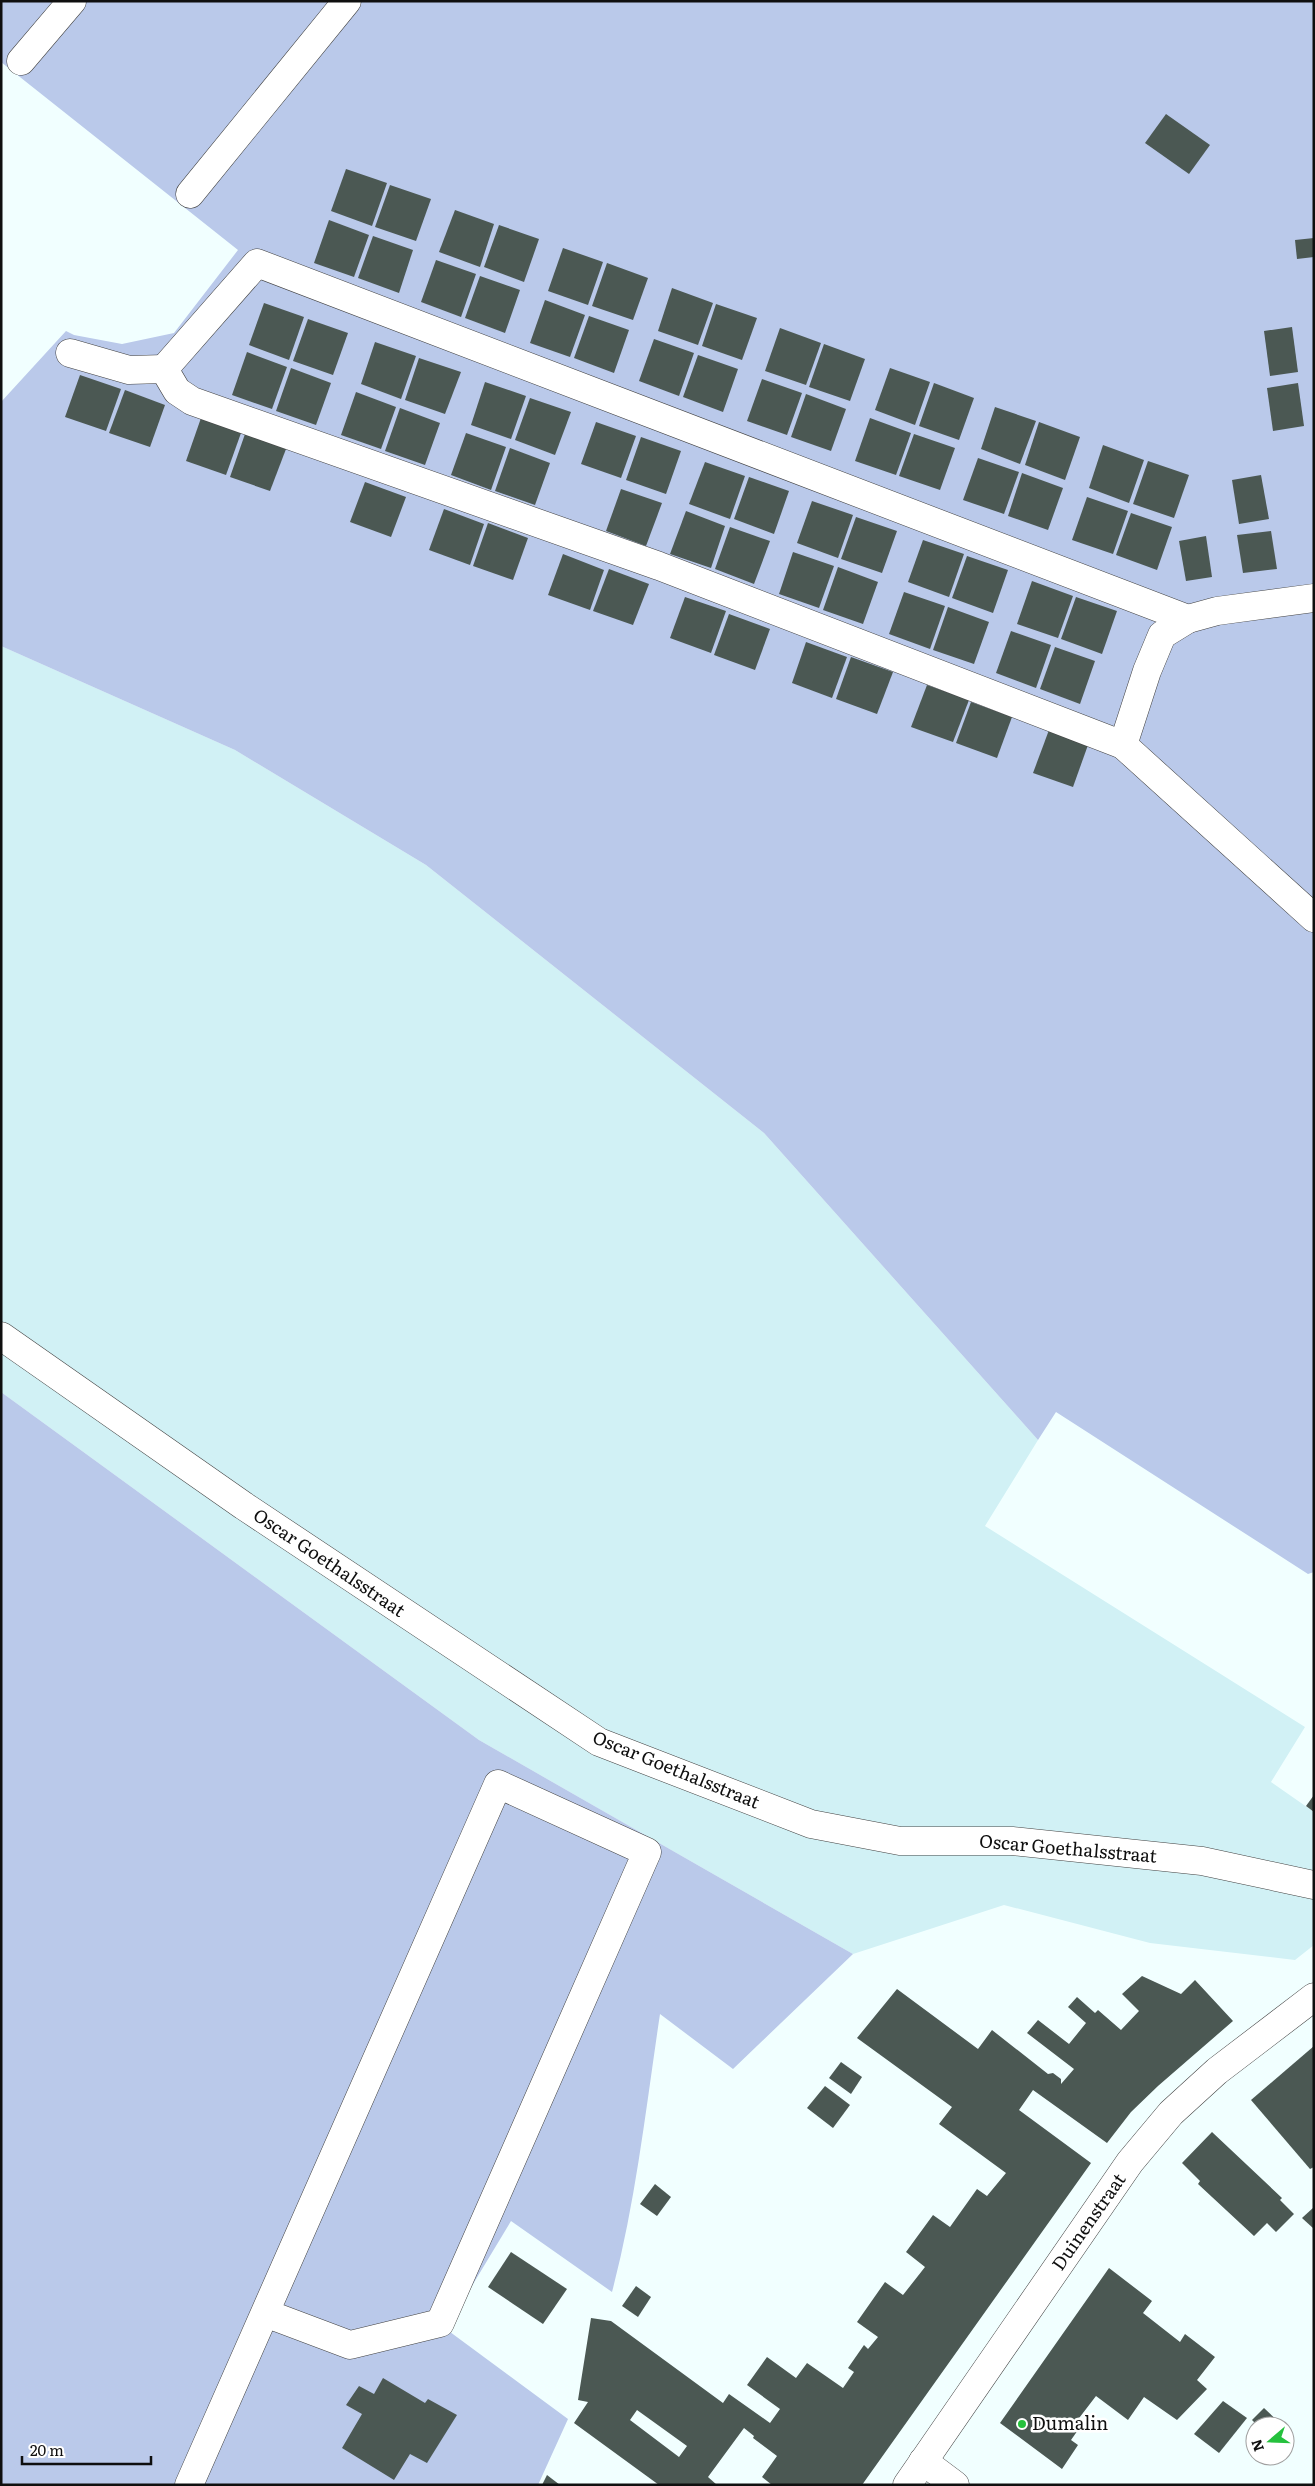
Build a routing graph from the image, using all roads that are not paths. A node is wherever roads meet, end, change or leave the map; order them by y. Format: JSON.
{"nodes":[{"id":1,"x":72,"y":1,"type":"edge"},
{"id":2,"x":346,"y":1,"type":"edge"},
{"id":3,"x":21,"y":60,"type":"dead end"},
{"id":4,"x":190,"y":194,"type":"dead end"},
{"id":5,"x":70,"y":353,"type":"dead end"},
{"id":6,"x":164,"y":369,"type":"junction"},
{"id":7,"x":1314,"y":598,"type":"edge"},
{"id":8,"x":1188,"y":619,"type":"junction"},
{"id":9,"x":1123,"y":745,"type":"junction"},
{"id":10,"x":1311,"y":914,"type":"edge"},
{"id":11,"x":1,"y":1336,"type":"edge"},
{"id":12,"x":1314,"y":1885,"type":"edge"},
{"id":13,"x":1314,"y":1997,"type":"edge"},
{"id":14,"x":265,"y":2313,"type":"junction"},
{"id":15,"x":923,"y":2461,"type":"junction"},
{"id":16,"x":189,"y":2485,"type":"edge"},
{"id":17,"x":906,"y":2485,"type":"edge"},
{"id":18,"x":955,"y":2485,"type":"edge"}],
"edges":[{"from":1,"to":3,"type":"street"},
{"from":2,"to":4,"type":"street"},
{"from":5,"to":6,"type":"street"},
{"from":6,"to":8,"type":"street"},
{"from":6,"to":9,"type":"street"},
{"from":7,"to":8,"type":"street"},
{"from":8,"to":9,"type":"street"},
{"from":9,"to":10,"type":"street"},
{"from":11,"to":12,"type":"street","name":"Oscar Goethalsstraat"},
{"from":13,"to":15,"type":"street","name":"Duinenstraat"},
{"from":14,"to":14,"type":"street"},
{"from":14,"to":16,"type":"street"},
{"from":15,"to":17,"type":"street","name":"Duinenstraat"},
{"from":15,"to":18,"type":"street"}]}
